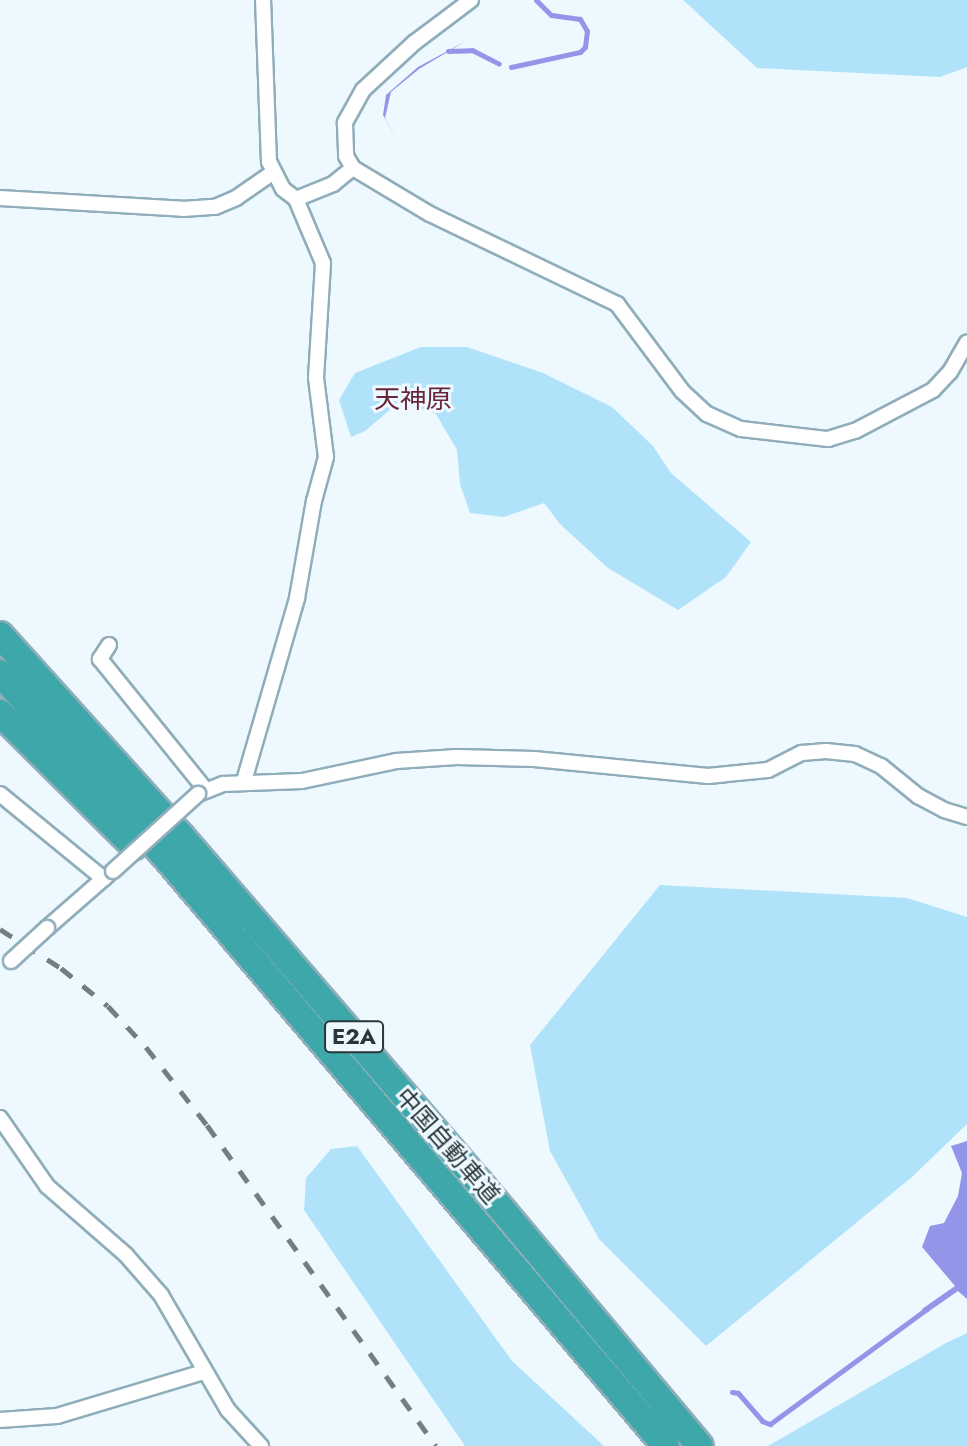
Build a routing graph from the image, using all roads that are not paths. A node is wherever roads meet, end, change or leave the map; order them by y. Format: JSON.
{"nodes":[{"id":1,"x":263,"y":0,"type":"edge"},
{"id":2,"x":471,"y":0,"type":"edge"},
{"id":3,"x":353,"y":168,"type":"junction"},
{"id":4,"x":272,"y":173,"type":"junction"},
{"id":5,"x":0,"y":198,"type":"edge"},
{"id":6,"x":296,"y":199,"type":"junction"},
{"id":7,"x":967,"y":342,"type":"edge"},
{"id":8,"x":0,"y":627,"type":"edge"},
{"id":9,"x":0,"y":635,"type":"edge"},
{"id":10,"x":109,"y":645,"type":"dead end"},
{"id":11,"x":0,"y":673,"type":"edge"},
{"id":12,"x":43,"y":682,"type":"junction"},
{"id":13,"x":0,"y":713,"type":"edge"},
{"id":14,"x":244,"y":781,"type":"junction"},
{"id":15,"x":202,"y":791,"type":"junction"},
{"id":16,"x":0,"y":794,"type":"edge"},
{"id":17,"x":967,"y":817,"type":"edge"},
{"id":18,"x":108,"y":875,"type":"junction"},
{"id":19,"x":5,"y":963,"type":"edge"},
{"id":20,"x":281,"y":992,"type":"junction"},
{"id":21,"x":0,"y":1118,"type":"edge"},
{"id":22,"x":204,"y":1372,"type":"junction"},
{"id":23,"x":0,"y":1420,"type":"edge"},
{"id":24,"x":261,"y":1446,"type":"edge"},
{"id":25,"x":666,"y":1446,"type":"edge"},
{"id":26,"x":700,"y":1446,"type":"edge"}],
"edges":[{"from":1,"to":4,"type":"street"},
{"from":2,"to":3,"type":"street"},
{"from":3,"to":6,"type":"street"},
{"from":3,"to":7,"type":"street"},
{"from":4,"to":5,"type":"street"},
{"from":4,"to":6,"type":"street"},
{"from":6,"to":14,"type":"street"},
{"from":8,"to":12,"type":"highway"},
{"from":9,"to":12,"type":"highway","name":"中国自動車道","number":"E2A"},
{"from":10,"to":15,"type":"street"},
{"from":11,"to":20,"type":"highway","name":"中国自動車道","number":"E2A"},
{"from":12,"to":26,"type":"highway","name":"中国自動車道","number":"E2A"},
{"from":13,"to":20,"type":"highway"},
{"from":14,"to":15,"type":"street"},
{"from":14,"to":17,"type":"street"},
{"from":15,"to":18,"type":"street","bridge":true},
{"from":16,"to":18,"type":"street"},
{"from":18,"to":19,"type":"street","bridge":true},
{"from":20,"to":25,"type":"highway","name":"中国自動車道","number":"E2A"},
{"from":21,"to":22,"type":"street"},
{"from":22,"to":23,"type":"street"},
{"from":22,"to":24,"type":"street"}]}
